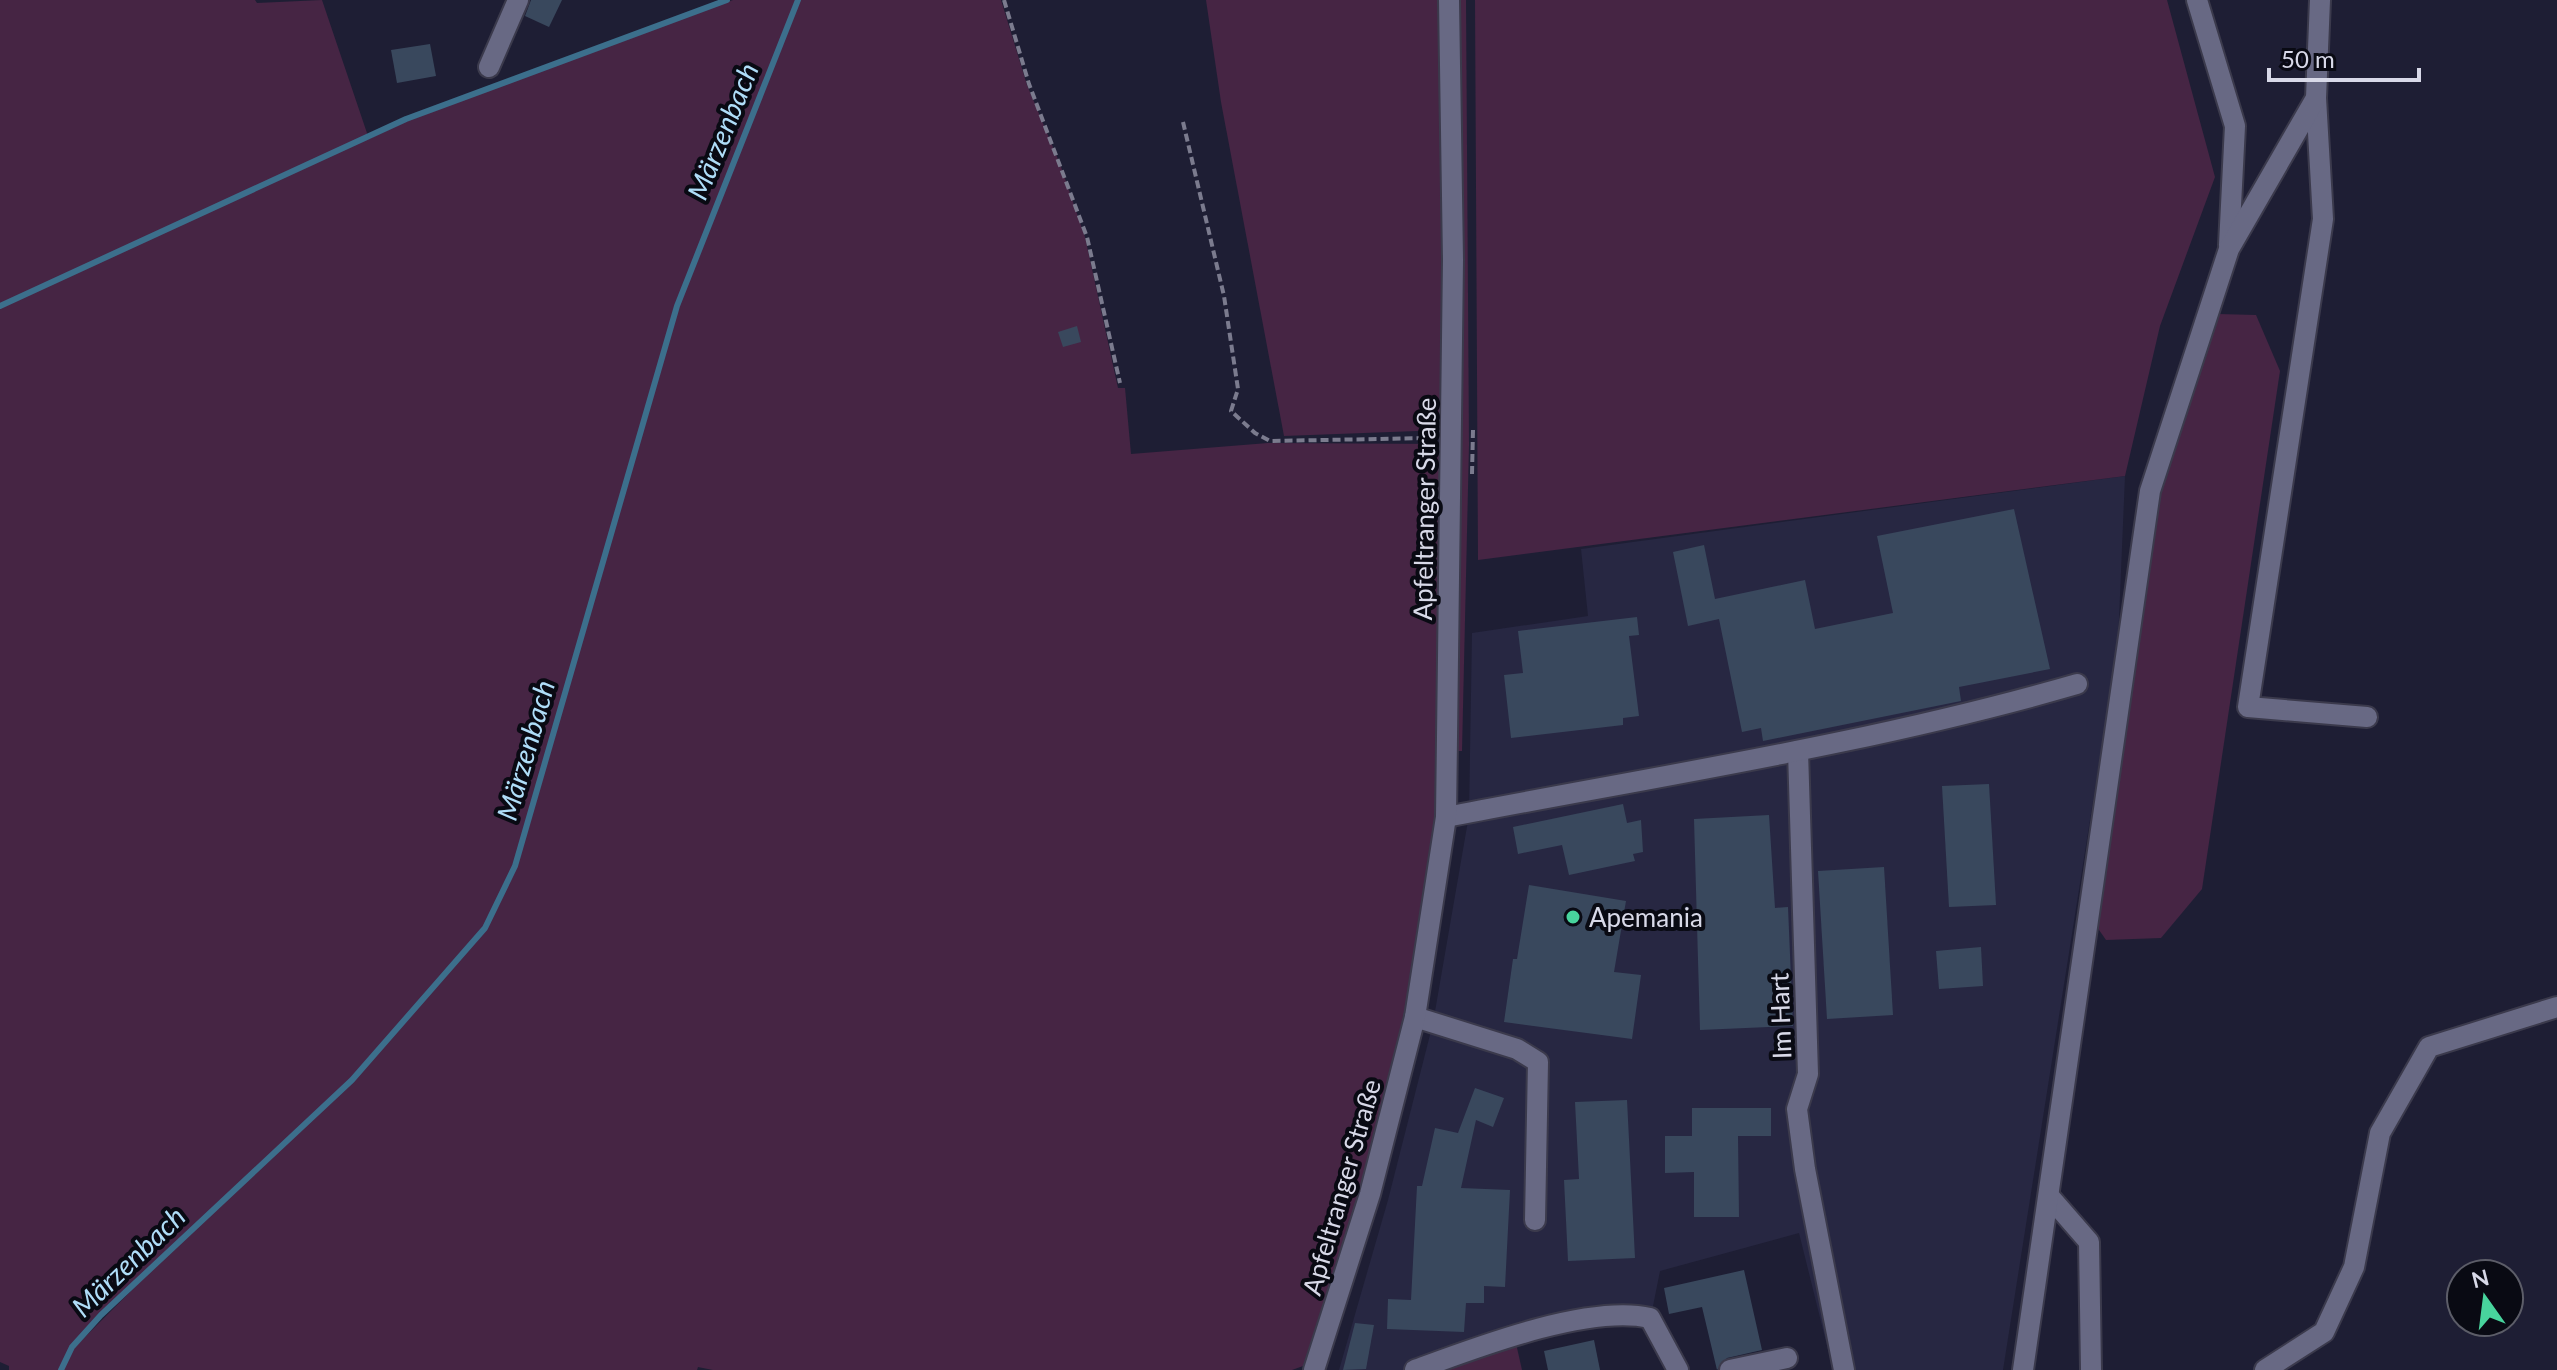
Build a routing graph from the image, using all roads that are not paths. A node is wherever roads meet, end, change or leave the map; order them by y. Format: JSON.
{"nodes":[{"id":1,"x":518,"y":0,"type":"edge"},
{"id":2,"x":1449,"y":0,"type":"edge"},
{"id":3,"x":2197,"y":0,"type":"edge"},
{"id":4,"x":2320,"y":0,"type":"edge"},
{"id":5,"x":489,"y":67,"type":"dead end"},
{"id":6,"x":2316,"y":98,"type":"junction"},
{"id":7,"x":2229,"y":249,"type":"junction"},
{"id":8,"x":2077,"y":684,"type":"dead end"},
{"id":9,"x":2367,"y":717,"type":"dead end"},
{"id":10,"x":1798,"y":751,"type":"junction"},
{"id":11,"x":1446,"y":817,"type":"junction"},
{"id":12,"x":2557,"y":1007,"type":"edge"},
{"id":13,"x":1415,"y":1017,"type":"junction"},
{"id":14,"x":2049,"y":1196,"type":"junction"},
{"id":15,"x":1535,"y":1220,"type":"dead end"},
{"id":16,"x":1787,"y":1358,"type":"dead end"},
{"id":17,"x":1314,"y":1370,"type":"edge"},
{"id":18,"x":1415,"y":1370,"type":"edge"},
{"id":19,"x":1678,"y":1370,"type":"edge"},
{"id":20,"x":1730,"y":1370,"type":"edge"},
{"id":21,"x":1844,"y":1370,"type":"edge"},
{"id":22,"x":2023,"y":1370,"type":"edge"},
{"id":23,"x":2091,"y":1370,"type":"edge"},
{"id":24,"x":2265,"y":1370,"type":"edge"}],
"edges":[{"from":1,"to":5,"type":"street"},
{"from":2,"to":11,"type":"street","name":"Apfeltranger Straße"},
{"from":3,"to":7,"type":"street"},
{"from":4,"to":6,"type":"street"},
{"from":6,"to":7,"type":"street"},
{"from":6,"to":9,"type":"street"},
{"from":7,"to":14,"type":"street"},
{"from":8,"to":10,"type":"street"},
{"from":10,"to":11,"type":"street"},
{"from":10,"to":21,"type":"street","name":"Im Hart"},
{"from":11,"to":13,"type":"street","name":"Apfeltranger Straße"},
{"from":12,"to":24,"type":"street"},
{"from":13,"to":15,"type":"street"},
{"from":13,"to":17,"type":"street","name":"Apfeltranger Straße"},
{"from":14,"to":22,"type":"street"},
{"from":14,"to":23,"type":"street"},
{"from":16,"to":20,"type":"street"},
{"from":18,"to":19,"type":"street"}]}
